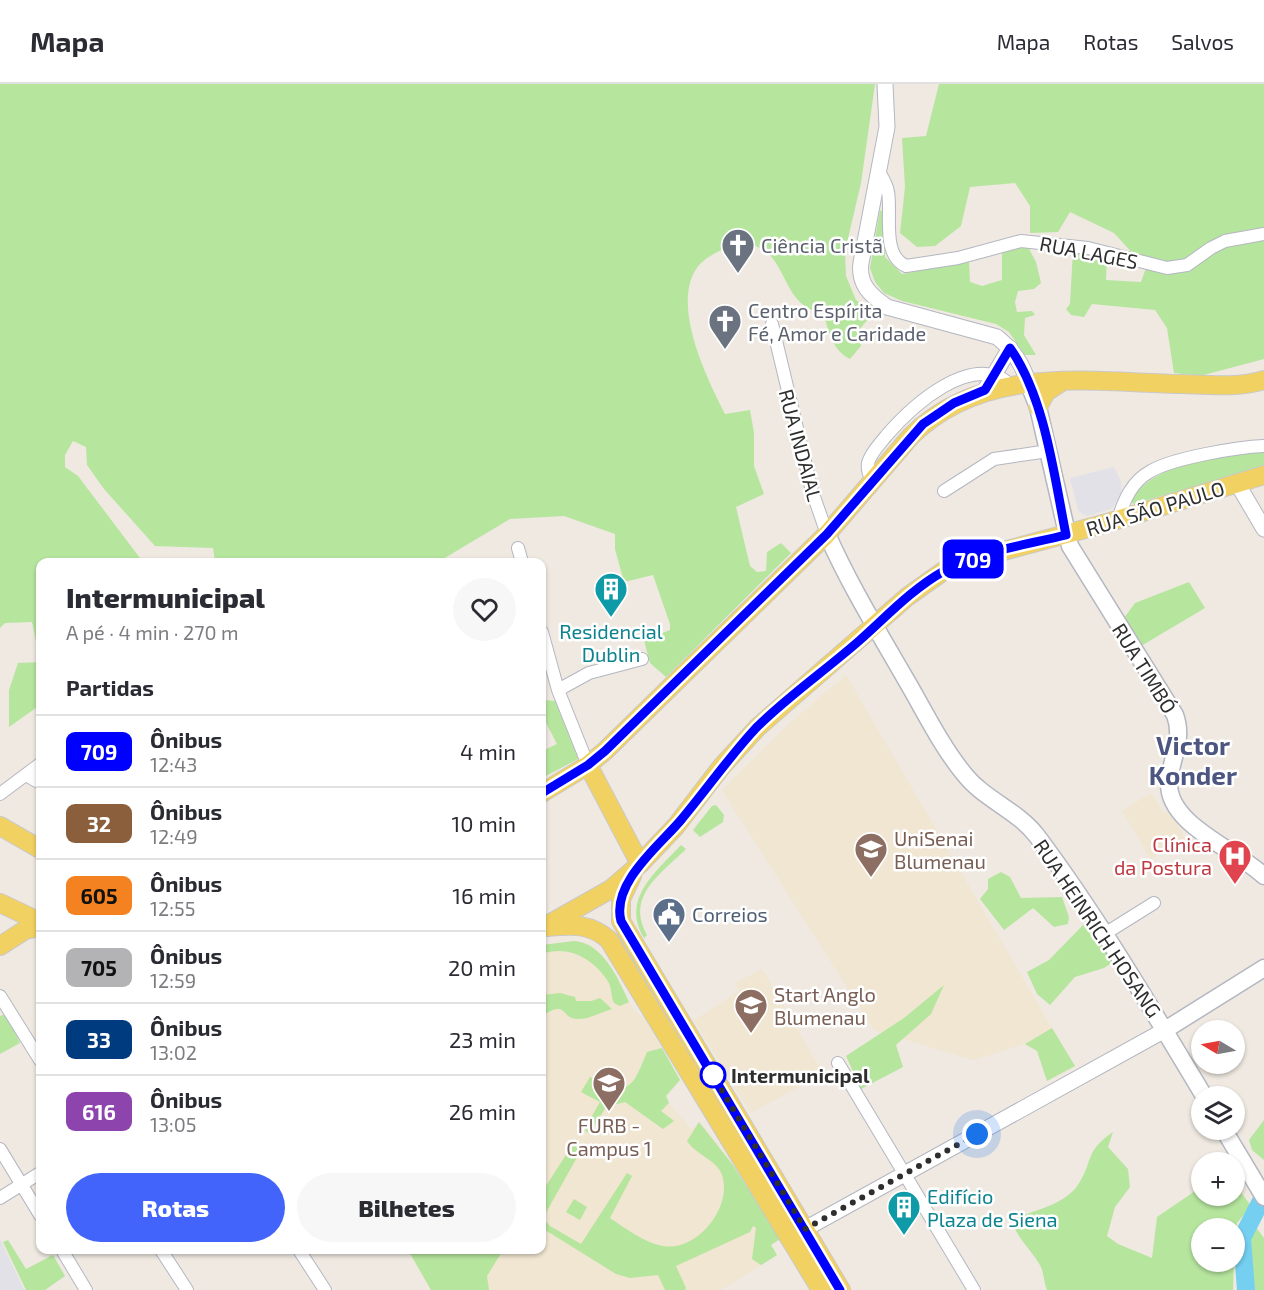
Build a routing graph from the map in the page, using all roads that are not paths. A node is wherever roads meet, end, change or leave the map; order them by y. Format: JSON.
{"nodes":[{"id":1,"x":885,"y":84,"type":"edge"},
{"id":2,"x":878,"y":170,"type":"junction"},
{"id":3,"x":1264,"y":234,"type":"edge"},
{"id":4,"x":772,"y":324,"type":"dead end"},
{"id":5,"x":1010,"y":348,"type":"junction"},
{"id":6,"x":1003,"y":379,"type":"junction"},
{"id":7,"x":1264,"y":380,"type":"edge"},
{"id":8,"x":1063,"y":381,"type":"junction"},
{"id":9,"x":1028,"y":382,"type":"junction"},
{"id":10,"x":1038,"y":407,"type":"junction"},
{"id":11,"x":1264,"y":446,"type":"edge"},
{"id":12,"x":1048,"y":451,"type":"junction"},
{"id":13,"x":1264,"y":475,"type":"edge"},
{"id":14,"x":872,"y":480,"type":"junction"},
{"id":15,"x":1237,"y":483,"type":"junction"},
{"id":16,"x":944,"y":491,"type":"dead end"},
{"id":17,"x":1060,"y":508,"type":"junction"},
{"id":18,"x":1118,"y":519,"type":"junction"},
{"id":19,"x":1264,"y":529,"type":"edge"},
{"id":20,"x":1085,"y":530,"type":"junction"},
{"id":21,"x":827,"y":534,"type":"junction"},
{"id":22,"x":1066,"y":535,"type":"junction"},
{"id":23,"x":518,"y":548,"type":"dead end"},
{"id":24,"x":521,"y":558,"type":"edge"},
{"id":25,"x":876,"y":626,"type":"junction"},
{"id":26,"x":546,"y":646,"type":"edge"},
{"id":27,"x":642,"y":659,"type":"dead end"},
{"id":28,"x":558,"y":690,"type":"junction"},
{"id":29,"x":588,"y":765,"type":"junction"},
{"id":30,"x":36,"y":767,"type":"edge"},
{"id":31,"x":26,"y":775,"type":"junction"},
{"id":32,"x":36,"y":781,"type":"edge"},
{"id":33,"x":546,"y":791,"type":"edge"},
{"id":34,"x":0,"y":794,"type":"edge"},
{"id":35,"x":0,"y":826,"type":"edge"},
{"id":36,"x":36,"y":847,"type":"edge"},
{"id":37,"x":640,"y":864,"type":"junction"},
{"id":38,"x":1264,"y":876,"type":"edge"},
{"id":39,"x":0,"y":903,"type":"edge"},
{"id":40,"x":1154,"y":903,"type":"dead end"},
{"id":41,"x":36,"y":920,"type":"edge"},
{"id":42,"x":621,"y":921,"type":"junction"},
{"id":43,"x":546,"y":925,"type":"edge"},
{"id":44,"x":546,"y":927,"type":"edge"},
{"id":45,"x":36,"y":928,"type":"edge"},
{"id":46,"x":600,"y":932,"type":"junction"},
{"id":47,"x":1106,"y":933,"type":"junction"},
{"id":48,"x":0,"y":946,"type":"edge"},
{"id":49,"x":1264,"y":968,"type":"edge"},
{"id":50,"x":0,"y":996,"type":"edge"},
{"id":51,"x":1194,"y":1012,"type":"junction"},
{"id":52,"x":1165,"y":1030,"type":"junction"},
{"id":53,"x":36,"y":1054,"type":"edge"},
{"id":54,"x":1180,"y":1055,"type":"junction"},
{"id":55,"x":838,"y":1063,"type":"dead end"},
{"id":56,"x":1198,"y":1086,"type":"edge"},
{"id":57,"x":1230,"y":1140,"type":"edge"},
{"id":58,"x":0,"y":1149,"type":"edge"},
{"id":59,"x":903,"y":1174,"type":"junction"},
{"id":60,"x":36,"y":1176,"type":"edge"},
{"id":61,"x":22,"y":1185,"type":"junction"},
{"id":62,"x":1264,"y":1197,"type":"edge"},
{"id":63,"x":0,"y":1198,"type":"edge"},
{"id":64,"x":36,"y":1208,"type":"edge"},
{"id":65,"x":797,"y":1233,"type":"junction"},
{"id":66,"x":64,"y":1254,"type":"edge"},
{"id":67,"x":164,"y":1254,"type":"edge"},
{"id":68,"x":302,"y":1254,"type":"edge"},
{"id":69,"x":86,"y":1290,"type":"edge"},
{"id":70,"x":187,"y":1290,"type":"edge"},
{"id":71,"x":325,"y":1290,"type":"edge"},
{"id":72,"x":821,"y":1290,"type":"edge"},
{"id":73,"x":840,"y":1290,"type":"edge"},
{"id":74,"x":974,"y":1290,"type":"edge"}],
"edges":[{"from":1,"to":2,"type":"street"},
{"from":2,"to":3,"type":"street","name":"RUA LAGES"},
{"from":2,"to":5,"type":"street"},
{"from":4,"to":21,"type":"street","name":"RUA INDAIAL"},
{"from":5,"to":6,"type":"street"},
{"from":5,"to":9,"type":"street"},
{"from":6,"to":9,"type":"main road"},
{"from":6,"to":14,"type":"main road"},
{"from":6,"to":14,"type":"street"},
{"from":7,"to":8,"type":"main road"},
{"from":8,"to":9,"type":"main road"},
{"from":8,"to":10,"type":"main road"},
{"from":9,"to":10,"type":"main road","name":"RUA TIMBÓ"},
{"from":10,"to":12,"type":"main road","name":"RUA TIMBÓ"},
{"from":11,"to":18,"type":"street"},
{"from":12,"to":16,"type":"street"},
{"from":12,"to":17,"type":"main road","name":"RUA TIMBÓ"},
{"from":13,"to":15,"type":"main road","name":"RUA SÃO PAULO"},
{"from":14,"to":21,"type":"main road"},
{"from":15,"to":18,"type":"main road","name":"RUA SÃO PAULO"},
{"from":15,"to":19,"type":"street"},
{"from":17,"to":20,"type":"main road"},
{"from":17,"to":22,"type":"main road","name":"RUA TIMBÓ"},
{"from":18,"to":20,"type":"main road","name":"RUA SÃO PAULO"},
{"from":20,"to":22,"type":"main road","name":"RUA SÃO PAULO"},
{"from":21,"to":25,"type":"main road","name":"RUA INDAIAL"},
{"from":21,"to":29,"type":"main road"},
{"from":22,"to":25,"type":"main road","name":"RUA SÃO PAULO"},
{"from":22,"to":38,"type":"main road","name":"RUA TIMBÓ"},
{"from":23,"to":24,"type":"street"},
{"from":25,"to":37,"type":"main road","name":"RUA SÃO PAULO"},
{"from":25,"to":47,"type":"main road","name":"RUA HEINRICH HOSANG"},
{"from":26,"to":28,"type":"street"},
{"from":27,"to":28,"type":"street"},
{"from":28,"to":29,"type":"street"},
{"from":29,"to":33,"type":"main road"},
{"from":29,"to":37,"type":"main road"},
{"from":30,"to":31,"type":"street"},
{"from":31,"to":32,"type":"street"},
{"from":31,"to":34,"type":"street"},
{"from":35,"to":36,"type":"main road"},
{"from":37,"to":42,"type":"main road"},
{"from":37,"to":43,"type":"main road","name":"RUA SÃO PAULO"},
{"from":39,"to":41,"type":"main road"},
{"from":40,"to":47,"type":"street"},
{"from":42,"to":46,"type":"main road"},
{"from":42,"to":65,"type":"main road"},
{"from":44,"to":46,"type":"main road"},
{"from":45,"to":48,"type":"main road"},
{"from":46,"to":65,"type":"main road"},
{"from":47,"to":52,"type":"main road","name":"RUA HEINRICH HOSANG"},
{"from":49,"to":51,"type":"main road"},
{"from":50,"to":53,"type":"street"},
{"from":51,"to":52,"type":"main road"},
{"from":51,"to":54,"type":"main road"},
{"from":52,"to":54,"type":"main road","name":"RUA HEINRICH HOSANG"},
{"from":52,"to":59,"type":"street"},
{"from":54,"to":56,"type":"main road","name":"RUA HEINRICH HOSANG"},
{"from":55,"to":59,"type":"street"},
{"from":57,"to":62,"type":"main road"},
{"from":58,"to":61,"type":"street"},
{"from":59,"to":65,"type":"street"},
{"from":59,"to":74,"type":"street"},
{"from":60,"to":61,"type":"street"},
{"from":61,"to":63,"type":"street"},
{"from":61,"to":64,"type":"street"},
{"from":65,"to":72,"type":"main road"},
{"from":65,"to":73,"type":"main road"},
{"from":66,"to":69,"type":"street"},
{"from":67,"to":70,"type":"street"},
{"from":68,"to":71,"type":"street"}]}
